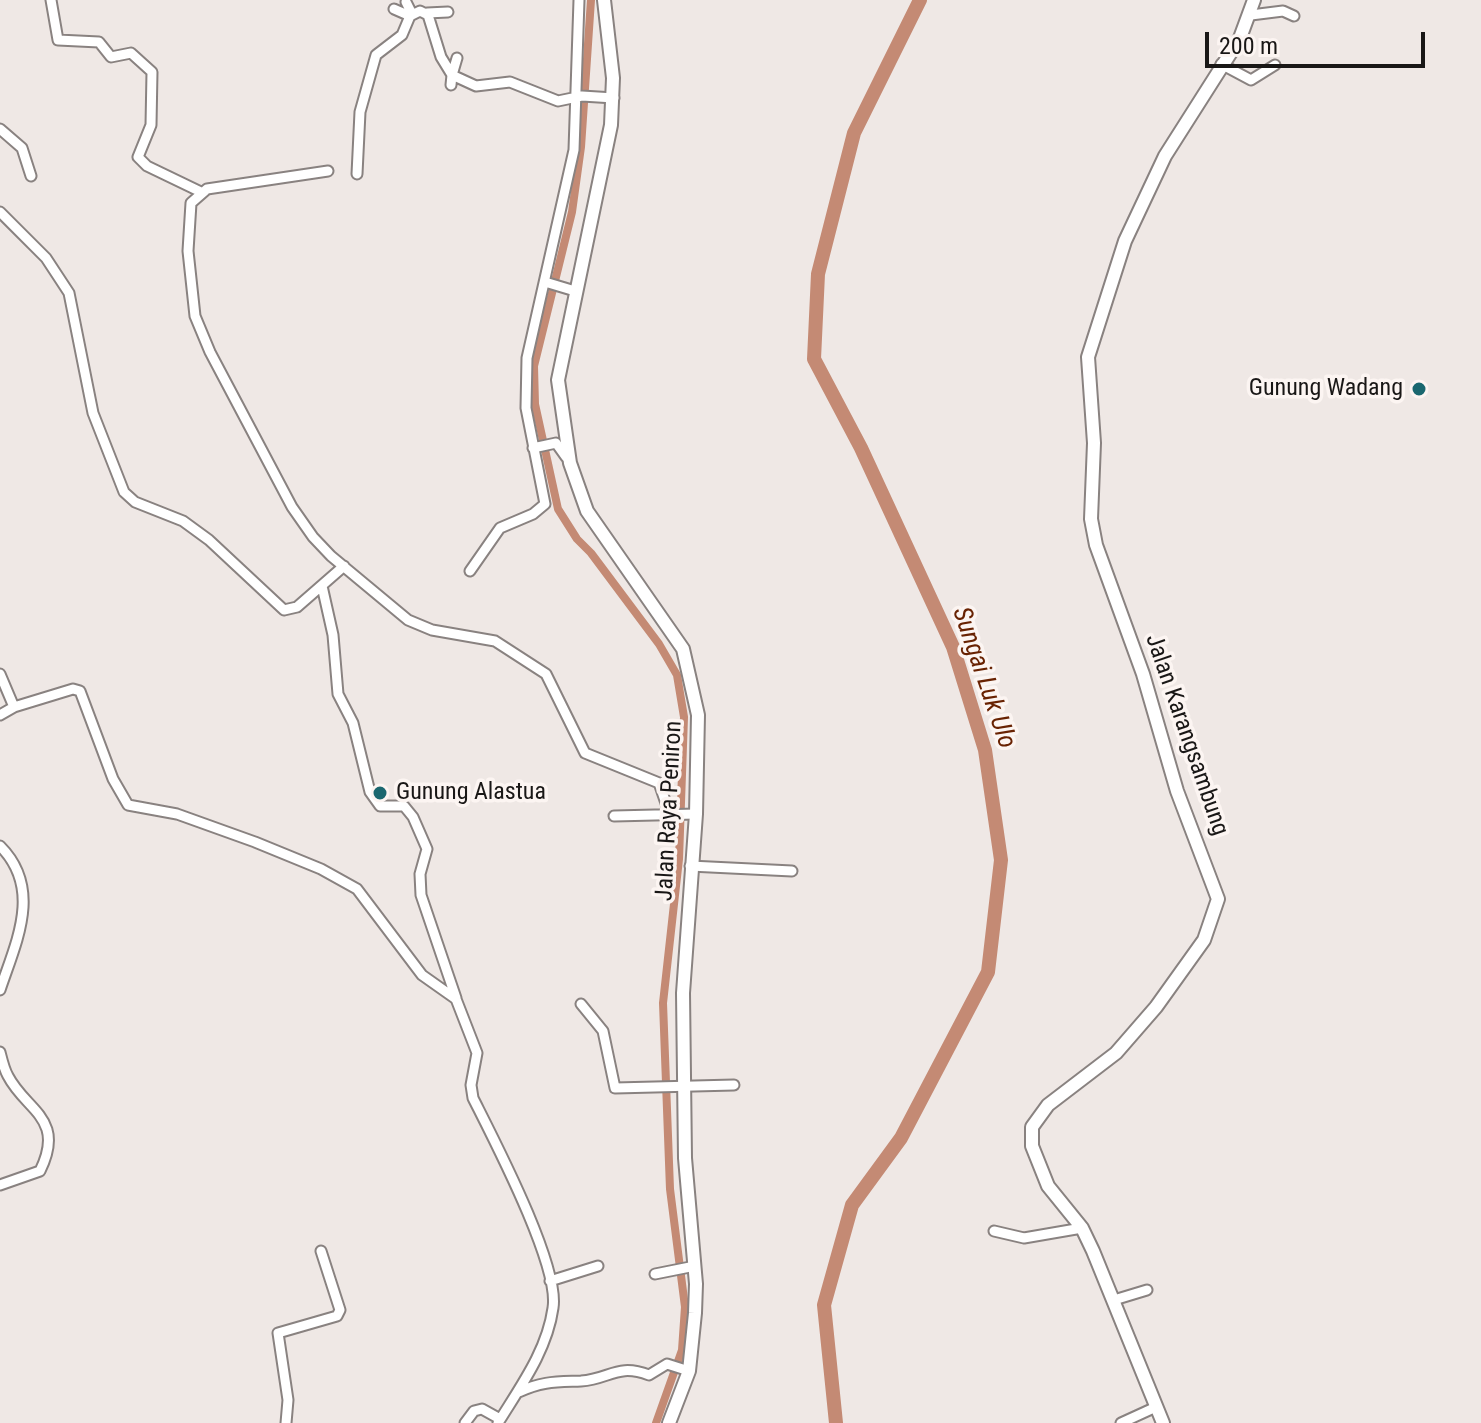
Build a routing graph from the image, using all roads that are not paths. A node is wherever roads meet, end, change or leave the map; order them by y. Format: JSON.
{"nodes":[{"id":1,"x":51,"y":0,"type":"edge"},
{"id":2,"x":579,"y":0,"type":"edge"},
{"id":3,"x":604,"y":0,"type":"edge"},
{"id":4,"x":1254,"y":0,"type":"edge"},
{"id":5,"x":406,"y":2,"type":"dead end"},
{"id":6,"x":394,"y":9,"type":"dead end"},
{"id":7,"x":448,"y":12,"type":"dead end"},
{"id":8,"x":427,"y":13,"type":"junction"},
{"id":9,"x":1260,"y":13,"type":"junction"},
{"id":10,"x":411,"y":15,"type":"junction"},
{"id":11,"x":1294,"y":16,"type":"dead end"},
{"id":12,"x":457,"y":58,"type":"dead end"},
{"id":13,"x":1275,"y":65,"type":"dead end"},
{"id":14,"x":1225,"y":66,"type":"junction"},
{"id":15,"x":452,"y":80,"type":"junction"},
{"id":16,"x":580,"y":96,"type":"junction"},
{"id":17,"x":614,"y":98,"type":"junction"},
{"id":18,"x":0,"y":129,"type":"edge"},
{"id":19,"x":328,"y":171,"type":"dead end"},
{"id":20,"x":357,"y":174,"type":"dead end"},
{"id":21,"x":31,"y":176,"type":"dead end"},
{"id":22,"x":201,"y":192,"type":"junction"},
{"id":23,"x":0,"y":212,"type":"edge"},
{"id":24,"x":547,"y":283,"type":"junction"},
{"id":25,"x":570,"y":289,"type":"junction"},
{"id":26,"x":536,"y":447,"type":"junction"},
{"id":27,"x":570,"y":463,"type":"junction"},
{"id":28,"x":344,"y":566,"type":"junction"},
{"id":29,"x":470,"y":571,"type":"dead end"},
{"id":30,"x":322,"y":586,"type":"junction"},
{"id":31,"x":0,"y":674,"type":"edge"},
{"id":32,"x":14,"y":707,"type":"junction"},
{"id":33,"x":0,"y":715,"type":"edge"},
{"id":34,"x":690,"y":814,"type":"junction"},
{"id":35,"x":614,"y":816,"type":"dead end"},
{"id":36,"x":672,"y":816,"type":"junction"},
{"id":37,"x":0,"y":846,"type":"edge"},
{"id":38,"x":690,"y":866,"type":"junction"},
{"id":39,"x":792,"y":871,"type":"dead end"},
{"id":40,"x":0,"y":990,"type":"edge"},
{"id":41,"x":456,"y":999,"type":"junction"},
{"id":42,"x":581,"y":1004,"type":"dead end"},
{"id":43,"x":0,"y":1052,"type":"edge"},
{"id":44,"x":734,"y":1085,"type":"dead end"},
{"id":45,"x":677,"y":1086,"type":"junction"},
{"id":46,"x":0,"y":1185,"type":"edge"},
{"id":47,"x":1082,"y":1228,"type":"junction"},
{"id":48,"x":994,"y":1231,"type":"dead end"},
{"id":49,"x":321,"y":1251,"type":"dead end"},
{"id":50,"x":598,"y":1266,"type":"dead end"},
{"id":51,"x":686,"y":1268,"type":"junction"},
{"id":52,"x":655,"y":1274,"type":"dead end"},
{"id":53,"x":550,"y":1281,"type":"junction"},
{"id":54,"x":1147,"y":1290,"type":"dead end"},
{"id":55,"x":1115,"y":1300,"type":"junction"},
{"id":56,"x":678,"y":1368,"type":"junction"},
{"id":57,"x":518,"y":1392,"type":"junction"},
{"id":58,"x":1156,"y":1407,"type":"junction"},
{"id":59,"x":499,"y":1421,"type":"edge"},
{"id":60,"x":286,"y":1423,"type":"edge"},
{"id":61,"x":465,"y":1423,"type":"edge"},
{"id":62,"x":669,"y":1423,"type":"edge"},
{"id":63,"x":1121,"y":1423,"type":"edge"},
{"id":64,"x":1163,"y":1423,"type":"edge"}],
"edges":[{"from":1,"to":22,"type":"street"},
{"from":2,"to":16,"type":"street"},
{"from":3,"to":17,"type":"main road","name":"Jalan Raya Peniron"},
{"from":4,"to":9,"type":"main road","name":"Jalan Karangsambung"},
{"from":5,"to":10,"type":"street"},
{"from":6,"to":10,"type":"street"},
{"from":7,"to":8,"type":"street"},
{"from":8,"to":10,"type":"street"},
{"from":8,"to":15,"type":"street"},
{"from":9,"to":11,"type":"street"},
{"from":9,"to":14,"type":"main road","name":"Jalan Karangsambung"},
{"from":10,"to":20,"type":"street"},
{"from":12,"to":15,"type":"street"},
{"from":13,"to":14,"type":"street"},
{"from":14,"to":47,"type":"main road","name":"Jalan Karangsambung"},
{"from":15,"to":16,"type":"street"},
{"from":16,"to":17,"type":"street"},
{"from":16,"to":24,"type":"street"},
{"from":17,"to":25,"type":"main road","name":"Jalan Raya Peniron"},
{"from":18,"to":21,"type":"street"},
{"from":19,"to":22,"type":"street"},
{"from":22,"to":28,"type":"street"},
{"from":23,"to":30,"type":"street"},
{"from":24,"to":25,"type":"street"},
{"from":24,"to":26,"type":"street"},
{"from":25,"to":27,"type":"main road","name":"Jalan Raya Peniron"},
{"from":26,"to":27,"type":"street"},
{"from":26,"to":29,"type":"street"},
{"from":27,"to":34,"type":"main road","name":"Jalan Raya Peniron"},
{"from":28,"to":30,"type":"street"},
{"from":28,"to":36,"type":"street"},
{"from":30,"to":41,"type":"street"},
{"from":31,"to":32,"type":"street"},
{"from":32,"to":33,"type":"street"},
{"from":32,"to":41,"type":"street"},
{"from":34,"to":36,"type":"street"},
{"from":34,"to":38,"type":"main road","name":"Jalan Raya Peniron"},
{"from":35,"to":36,"type":"street"},
{"from":37,"to":40,"type":"street"},
{"from":38,"to":39,"type":"street"},
{"from":38,"to":45,"type":"main road","name":"Jalan Raya Peniron"},
{"from":41,"to":53,"type":"street"},
{"from":42,"to":45,"type":"street"},
{"from":43,"to":46,"type":"street"},
{"from":44,"to":45,"type":"street"},
{"from":45,"to":51,"type":"main road","name":"Jalan Raya Peniron"},
{"from":47,"to":48,"type":"street"},
{"from":47,"to":55,"type":"main road","name":"Jalan Karangsambung"},
{"from":49,"to":60,"type":"street"},
{"from":50,"to":53,"type":"street"},
{"from":51,"to":52,"type":"street"},
{"from":51,"to":56,"type":"main road","name":"Jalan Raya Peniron"},
{"from":53,"to":57,"type":"street"},
{"from":54,"to":55,"type":"street"},
{"from":55,"to":58,"type":"main road","name":"Jalan Karangsambung"},
{"from":56,"to":57,"type":"street"},
{"from":56,"to":62,"type":"main road","name":"Jalan Raya Peniron"},
{"from":57,"to":59,"type":"street"},
{"from":58,"to":63,"type":"street"},
{"from":58,"to":64,"type":"main road","name":"Jalan Karangsambung"},
{"from":59,"to":61,"type":"street"}]}
